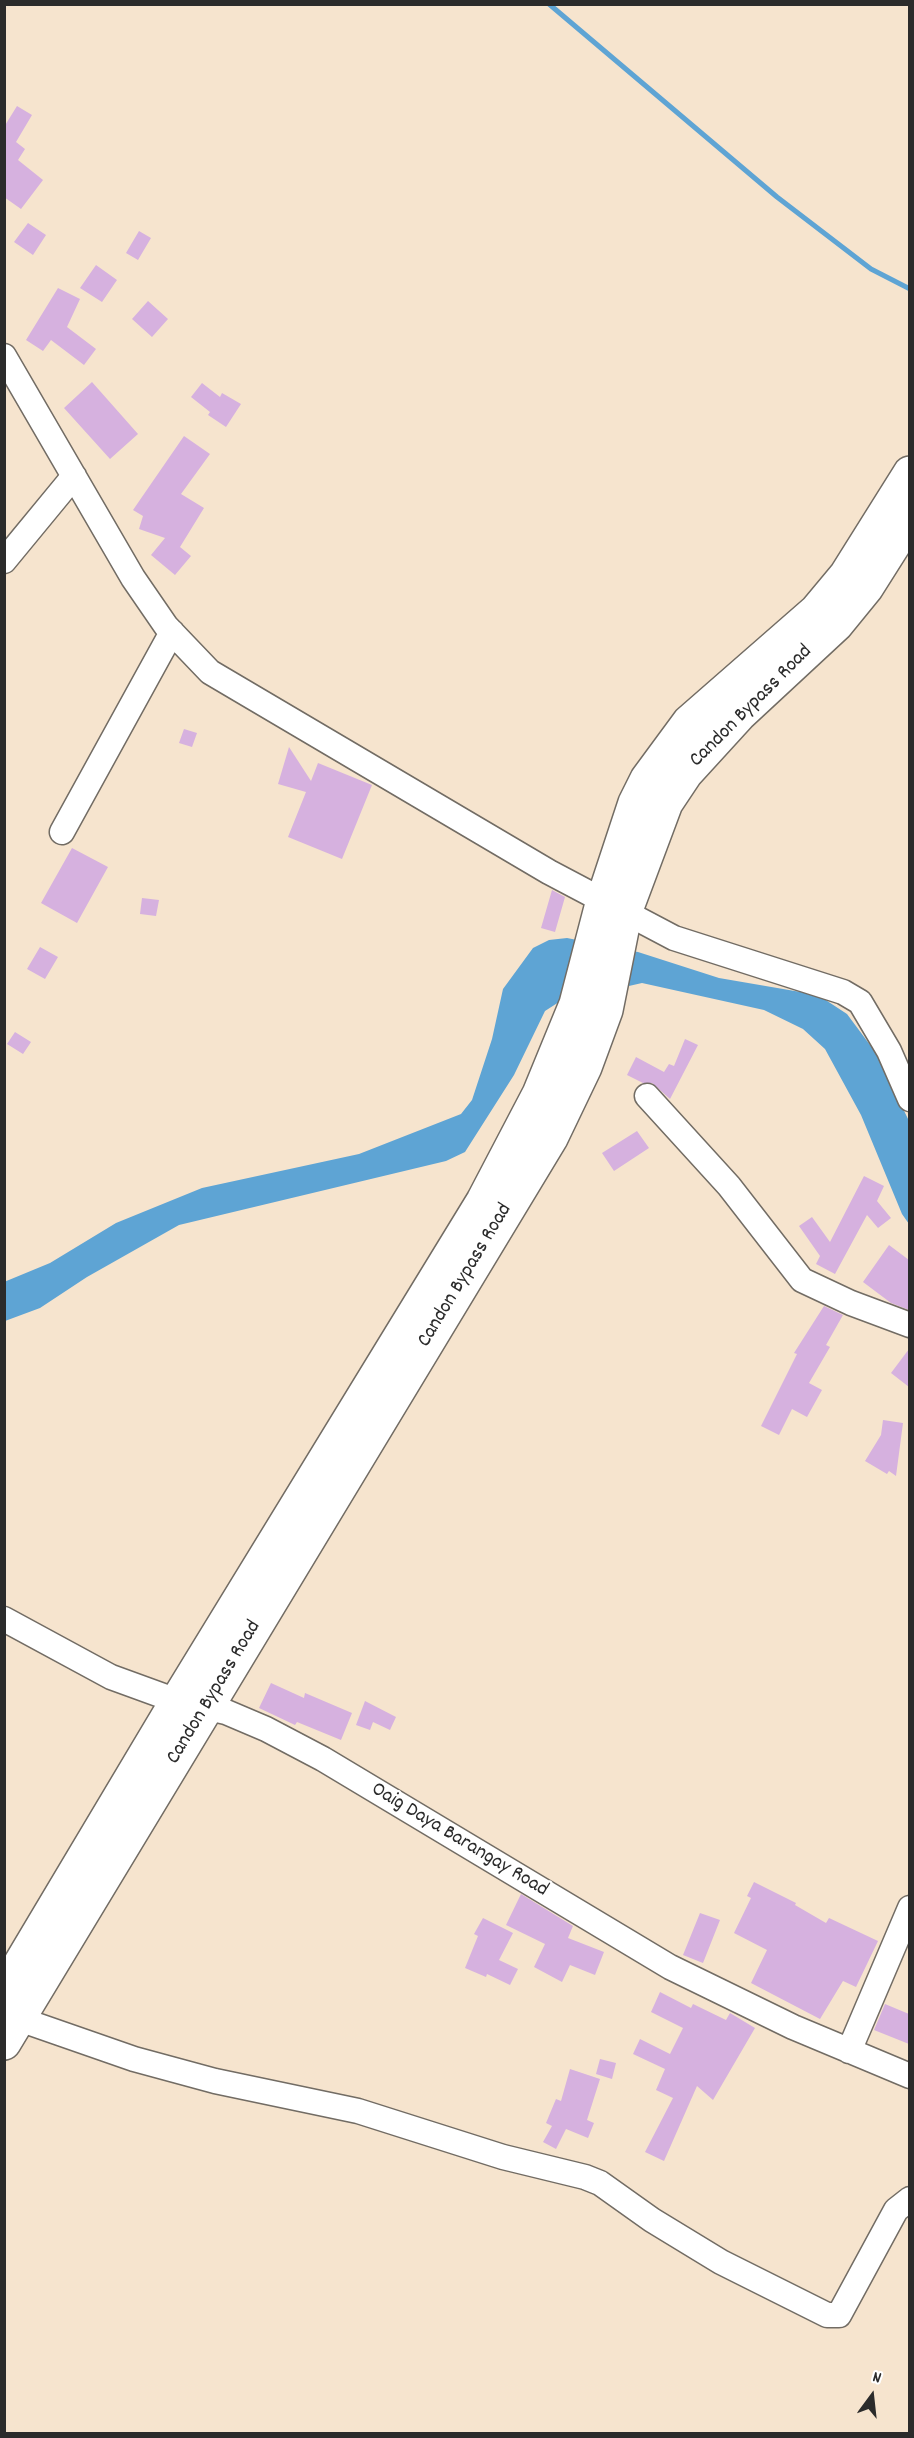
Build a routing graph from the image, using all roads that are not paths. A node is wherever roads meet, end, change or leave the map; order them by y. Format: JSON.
{"nodes":[{"id":1,"x":4,"y":356,"type":"edge"},
{"id":2,"x":909,"y":473,"type":"edge"},
{"id":3,"x":74,"y":476,"type":"junction"},
{"id":4,"x":909,"y":519,"type":"edge"},
{"id":5,"x":4,"y":561,"type":"edge"},
{"id":6,"x":172,"y":632,"type":"junction"},
{"id":7,"x":62,"y":832,"type":"dead end"},
{"id":8,"x":611,"y":917,"type":"junction"},
{"id":9,"x":647,"y":1096,"type":"dead end"},
{"id":10,"x":909,"y":1099,"type":"edge"},
{"id":11,"x":909,"y":1325,"type":"edge"},
{"id":12,"x":4,"y":1619,"type":"edge"},
{"id":13,"x":192,"y":1704,"type":"junction"},
{"id":14,"x":909,"y":1908,"type":"edge"},
{"id":15,"x":8,"y":2027,"type":"edge"},
{"id":16,"x":849,"y":2051,"type":"junction"},
{"id":17,"x":909,"y":2076,"type":"edge"},
{"id":18,"x":909,"y":2199,"type":"edge"}],
"edges":[{"from":1,"to":3,"type":"street"},
{"from":2,"to":8,"type":"highway","name":"Candon Bypass Road"},
{"from":3,"to":5,"type":"street"},
{"from":3,"to":6,"type":"street"},
{"from":4,"to":8,"type":"highway","name":"Candon Bypass Road"},
{"from":6,"to":7,"type":"street"},
{"from":6,"to":8,"type":"street"},
{"from":8,"to":10,"type":"street"},
{"from":8,"to":13,"type":"highway","name":"Candon Bypass Road"},
{"from":9,"to":11,"type":"street"},
{"from":12,"to":13,"type":"street","name":"Oaig Daya Barangay Road"},
{"from":13,"to":15,"type":"highway","name":"Candon Bypass Road"},
{"from":13,"to":16,"type":"street","name":"Oaig Daya Barangay Road"},
{"from":14,"to":16,"type":"street"},
{"from":15,"to":18,"type":"street"},
{"from":16,"to":17,"type":"street","name":"Oaig Daya Barangay Road"}]}
